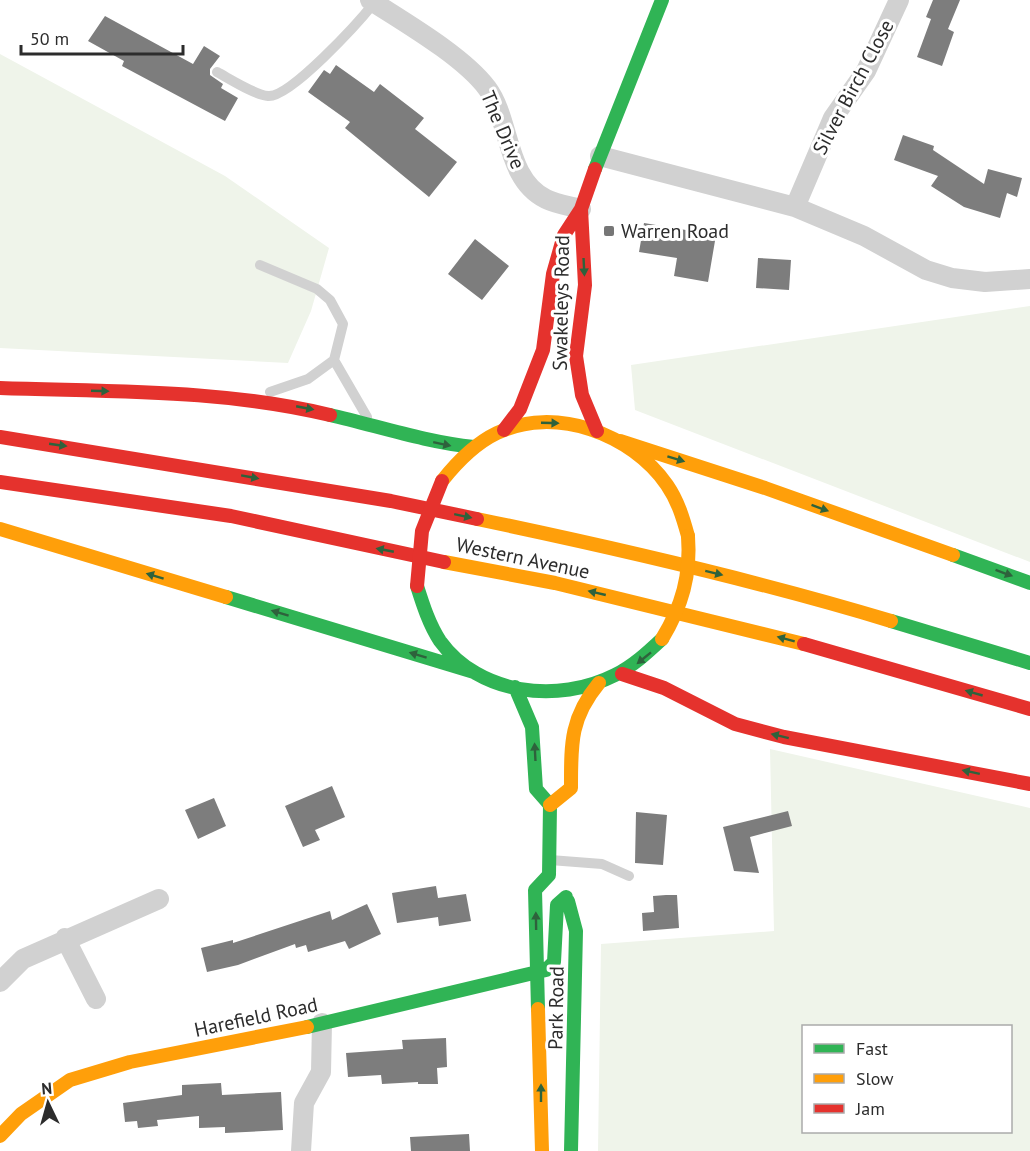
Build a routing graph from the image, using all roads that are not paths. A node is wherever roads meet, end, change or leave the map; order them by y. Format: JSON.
{"nodes":[{"id":1,"x":662,"y":0,"type":"edge"},
{"id":2,"x":899,"y":0,"type":"edge"},
{"id":3,"x":380,"y":3,"type":"edge"},
{"id":4,"x":218,"y":72,"type":"dead end"},
{"id":5,"x":600,"y":156,"type":"junction"},
{"id":6,"x":795,"y":207,"type":"junction"},
{"id":7,"x":581,"y":209,"type":"junction"},
{"id":8,"x":260,"y":265,"type":"dead end"},
{"id":9,"x":1030,"y":279,"type":"edge"},
{"id":10,"x":334,"y":360,"type":"junction"},
{"id":11,"x":0,"y":388,"type":"edge"},
{"id":12,"x":247,"y":400,"type":"junction"},
{"id":13,"x":372,"y":425,"type":"junction"},
{"id":14,"x":504,"y":430,"type":"junction"},
{"id":15,"x":597,"y":431,"type":"junction"},
{"id":16,"x":0,"y":437,"type":"edge"},
{"id":17,"x":620,"y":441,"type":"junction"},
{"id":18,"x":474,"y":447,"type":"junction"},
{"id":19,"x":0,"y":482,"type":"edge"},
{"id":20,"x":0,"y":529,"type":"edge"},
{"id":21,"x":1030,"y":583,"type":"edge"},
{"id":22,"x":1030,"y":663,"type":"edge"},
{"id":23,"x":474,"y":672,"type":"junction"},
{"id":24,"x":622,"y":674,"type":"junction"},
{"id":25,"x":599,"y":683,"type":"junction"},
{"id":26,"x":514,"y":687,"type":"junction"},
{"id":27,"x":1030,"y":709,"type":"edge"},
{"id":28,"x":1030,"y":784,"type":"edge"},
{"id":29,"x":550,"y":805,"type":"junction"},
{"id":30,"x":550,"y":860,"type":"junction"},
{"id":31,"x":549,"y":875,"type":"junction"},
{"id":32,"x":629,"y":876,"type":"dead end"},
{"id":33,"x":567,"y":897,"type":"junction"},
{"id":34,"x":159,"y":899,"type":"dead end"},
{"id":35,"x":65,"y":938,"type":"junction"},
{"id":36,"x":538,"y":972,"type":"junction"},
{"id":37,"x":0,"y":982,"type":"edge"},
{"id":38,"x":96,"y":999,"type":"dead end"},
{"id":39,"x":322,"y":1023,"type":"junction"},
{"id":40,"x":0,"y":1136,"type":"edge"},
{"id":41,"x":301,"y":1151,"type":"edge"},
{"id":42,"x":542,"y":1151,"type":"edge"},
{"id":43,"x":572,"y":1151,"type":"edge"}],
"edges":[{"from":1,"to":5,"type":"main road","name":"Swakeleys Road"},
{"from":2,"to":6,"type":"street","name":"Silver Birch Close"},
{"from":3,"to":4,"type":"lane"},
{"from":3,"to":7,"type":"street","name":"The Drive"},
{"from":5,"to":6,"type":"street"},
{"from":5,"to":7,"type":"main road","name":"Swakeleys Road"},
{"from":6,"to":9,"type":"street"},
{"from":7,"to":14,"type":"main road","name":"Swakeleys Road"},
{"from":7,"to":15,"type":"main road","name":"Swakeleys Road","one_way":true},
{"from":8,"to":10,"type":"lane"},
{"from":10,"to":12,"type":"lane"},
{"from":10,"to":13,"type":"lane"},
{"from":11,"to":12,"type":"main road","one_way":true},
{"from":12,"to":13,"type":"main road","one_way":true},
{"from":13,"to":18,"type":"main road","one_way":true},
{"from":14,"to":15,"type":"main road","one_way":true},
{"from":14,"to":18,"type":"main road"},
{"from":15,"to":17,"type":"main road"},
{"from":16,"to":22,"type":"main road","name":"Western Avenue","one_way":true},
{"from":17,"to":21,"type":"main road","one_way":true},
{"from":17,"to":24,"type":"main road","one_way":true,"bridge":true},
{"from":18,"to":23,"type":"main road","bridge":true},
{"from":27,"to":19,"type":"main road","name":"Western Avenue","one_way":true},
{"from":23,"to":20,"type":"main road","one_way":true},
{"from":23,"to":26,"type":"main road"},
{"from":24,"to":25,"type":"main road"},
{"from":28,"to":24,"type":"main road","one_way":true},
{"from":25,"to":26,"type":"main road"},
{"from":25,"to":29,"type":"main road"},
{"from":29,"to":26,"type":"main road","one_way":true},
{"from":29,"to":30,"type":"main road","name":"Park Road"},
{"from":30,"to":31,"type":"main road","name":"Park Road"},
{"from":30,"to":32,"type":"lane"},
{"from":31,"to":33,"type":"main road","name":"Park Road"},
{"from":36,"to":31,"type":"main road","name":"Park Road","one_way":true},
{"from":33,"to":36,"type":"main road"},
{"from":33,"to":43,"type":"main road","name":"Park Road"},
{"from":34,"to":35,"type":"street"},
{"from":35,"to":37,"type":"street"},
{"from":35,"to":38,"type":"street"},
{"from":36,"to":39,"type":"main road","name":"Harefield Road"},
{"from":42,"to":36,"type":"main road","name":"Park Road","one_way":true},
{"from":39,"to":40,"type":"main road","name":"Harefield Road"},
{"from":39,"to":41,"type":"street"}]}
